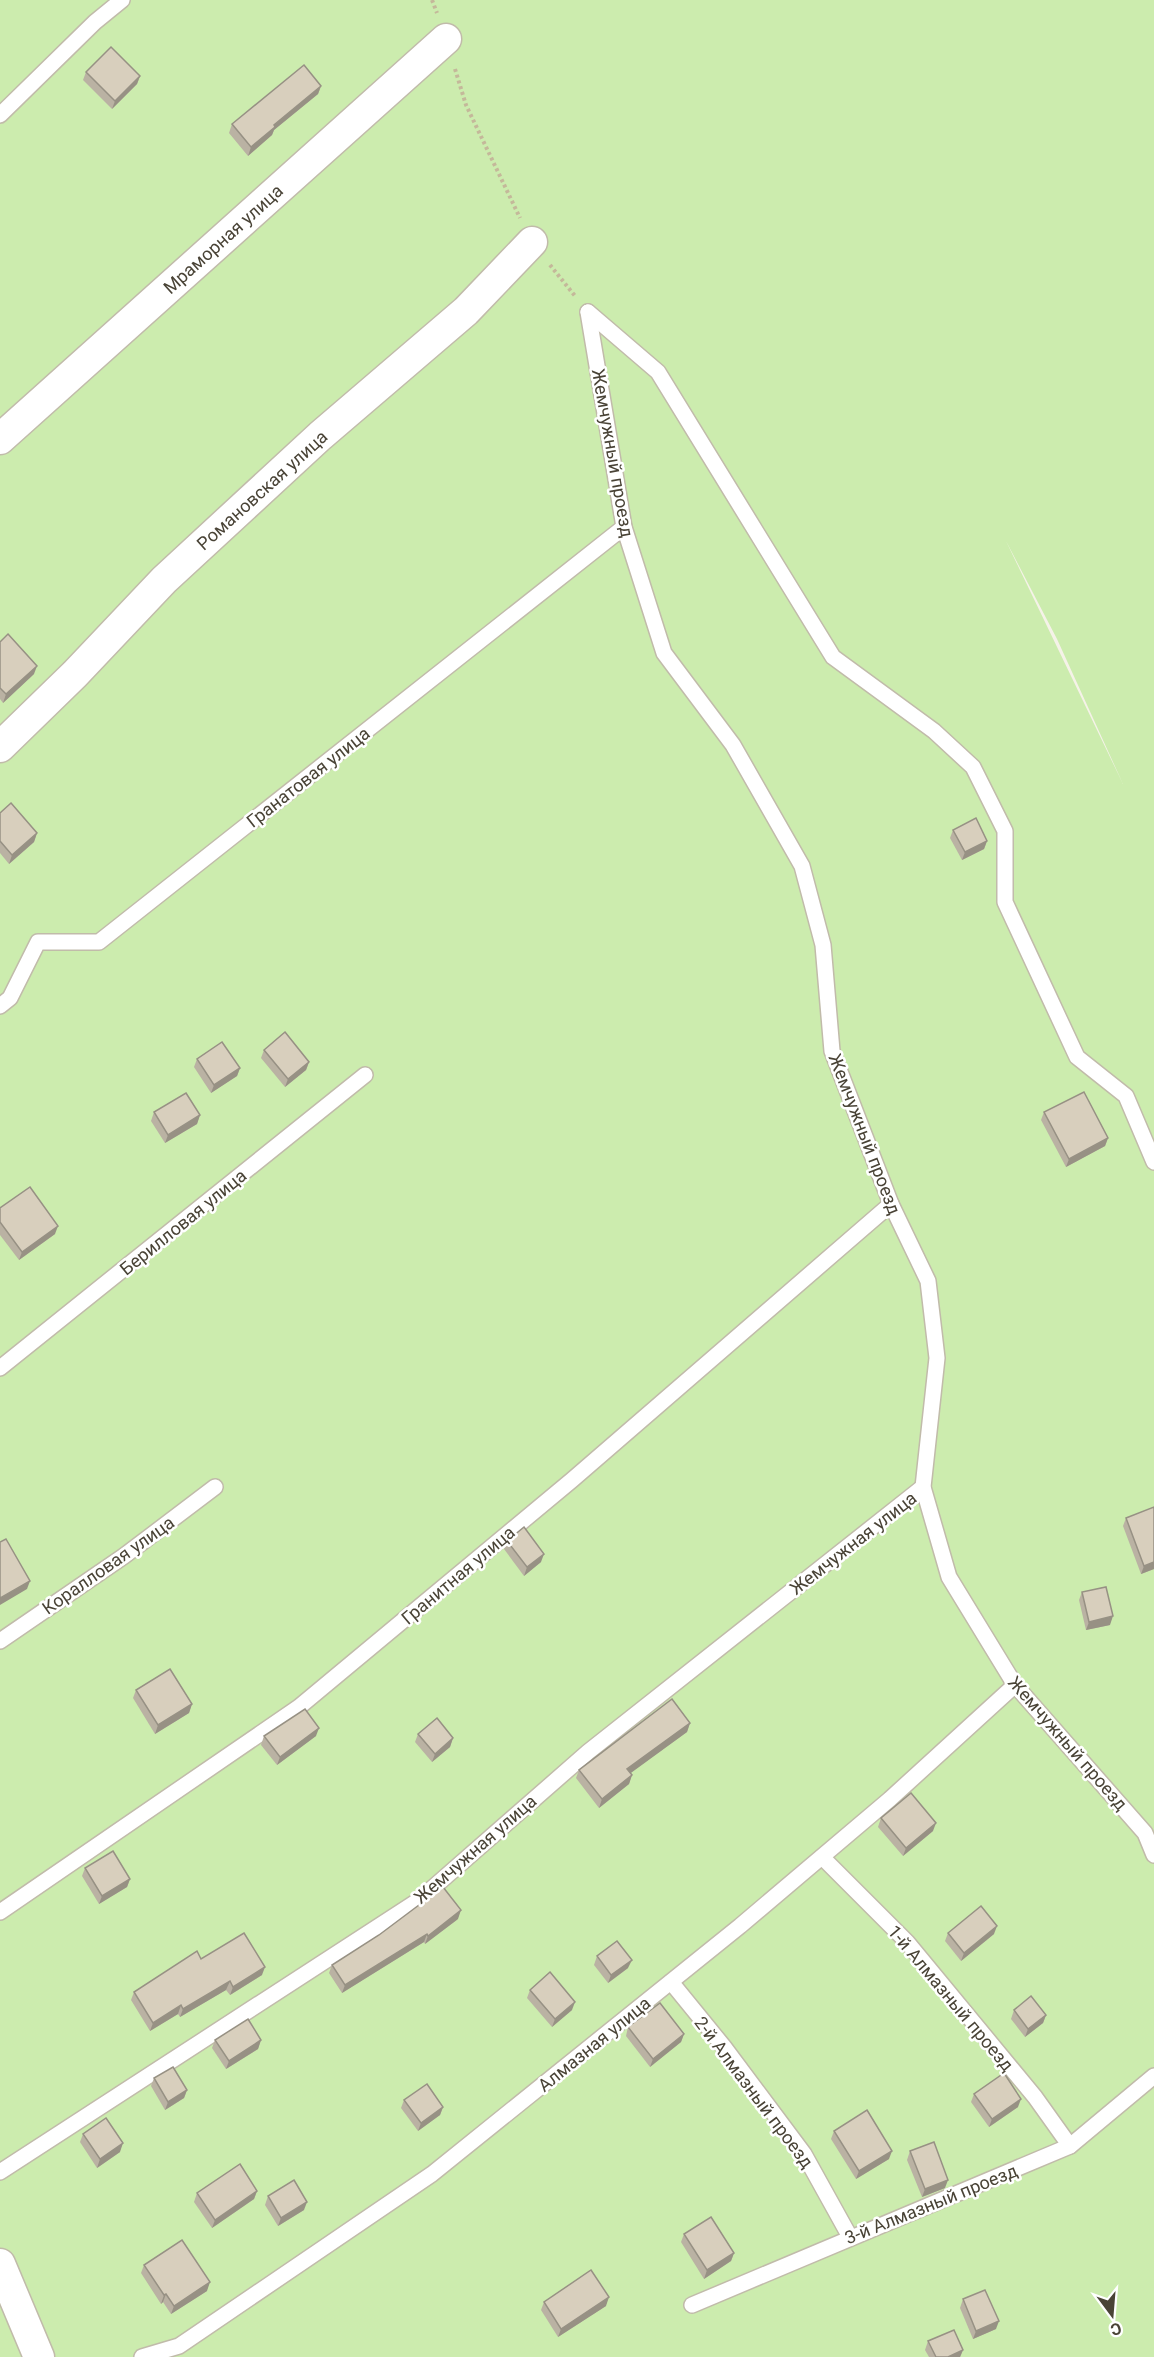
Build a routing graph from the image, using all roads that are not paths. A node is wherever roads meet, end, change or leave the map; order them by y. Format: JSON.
{"nodes":[{"id":1,"x":122,"y":0,"type":"edge"},
{"id":2,"x":446,"y":39,"type":"road end"},
{"id":3,"x":0,"y":115,"type":"edge"},
{"id":4,"x":532,"y":242,"type":"road end"},
{"id":5,"x":0,"y":439,"type":"edge"},
{"id":6,"x":624,"y":527,"type":"junction"},
{"id":7,"x":0,"y":747,"type":"edge"},
{"id":8,"x":0,"y":1006,"type":"edge"},
{"id":9,"x":365,"y":1075,"type":"dead end"},
{"id":10,"x":1154,"y":1162,"type":"edge"},
{"id":11,"x":891,"y":1204,"type":"junction"},
{"id":12,"x":0,"y":1368,"type":"edge"},
{"id":13,"x":215,"y":1487,"type":"dead end"},
{"id":14,"x":923,"y":1487,"type":"junction"},
{"id":15,"x":0,"y":1641,"type":"edge"},
{"id":16,"x":1015,"y":1685,"type":"junction"},
{"id":17,"x":1154,"y":1856,"type":"edge"},
{"id":18,"x":822,"y":1857,"type":"junction"},
{"id":19,"x":0,"y":1912,"type":"edge"},
{"id":20,"x":671,"y":1982,"type":"junction"},
{"id":21,"x":1154,"y":2076,"type":"edge"},
{"id":22,"x":1070,"y":2146,"type":"junction"},
{"id":23,"x":0,"y":2172,"type":"edge"},
{"id":24,"x":850,"y":2237,"type":"junction"},
{"id":25,"x":0,"y":2264,"type":"edge"},
{"id":26,"x":692,"y":2305,"type":"dead end"},
{"id":27,"x":39,"y":2357,"type":"edge"},
{"id":28,"x":142,"y":2357,"type":"edge"}],
"edges":[{"from":1,"to":3,"type":"lane"},
{"from":2,"to":5,"type":"street","name":"Мраморная улица"},
{"from":4,"to":7,"type":"street","name":"Романовская улица"},
{"from":6,"to":8,"type":"lane","name":"Гранатовая улица"},
{"from":6,"to":10,"type":"lane","name":"Жемчужный проезд"},
{"from":6,"to":11,"type":"lane","name":"Жемчужный проезд"},
{"from":9,"to":12,"type":"lane","name":"Берилловая улица"},
{"from":11,"to":14,"type":"lane","name":"Жемчужный проезд"},
{"from":11,"to":19,"type":"lane","name":"Гранитная улица"},
{"from":13,"to":15,"type":"lane","name":"Коралловая улица"},
{"from":14,"to":16,"type":"lane","name":"Жемчужный проезд"},
{"from":14,"to":23,"type":"lane","name":"Жемчужная улица"},
{"from":16,"to":17,"type":"lane","name":"Жемчужный проезд"},
{"from":16,"to":18,"type":"lane","name":"Алмазная улица"},
{"from":18,"to":20,"type":"lane","name":"Алмазная улица"},
{"from":18,"to":22,"type":"lane","name":"1-й Алмазный проезд"},
{"from":20,"to":24,"type":"lane","name":"2-й Алмазный проезд"},
{"from":20,"to":28,"type":"lane","name":"Алмазная улица"},
{"from":21,"to":22,"type":"lane","name":"3-й Алмазный проезд"},
{"from":22,"to":24,"type":"lane","name":"3-й Алмазный проезд"},
{"from":24,"to":26,"type":"lane","name":"3-й Алмазный проезд"},
{"from":25,"to":27,"type":"street"}]}
